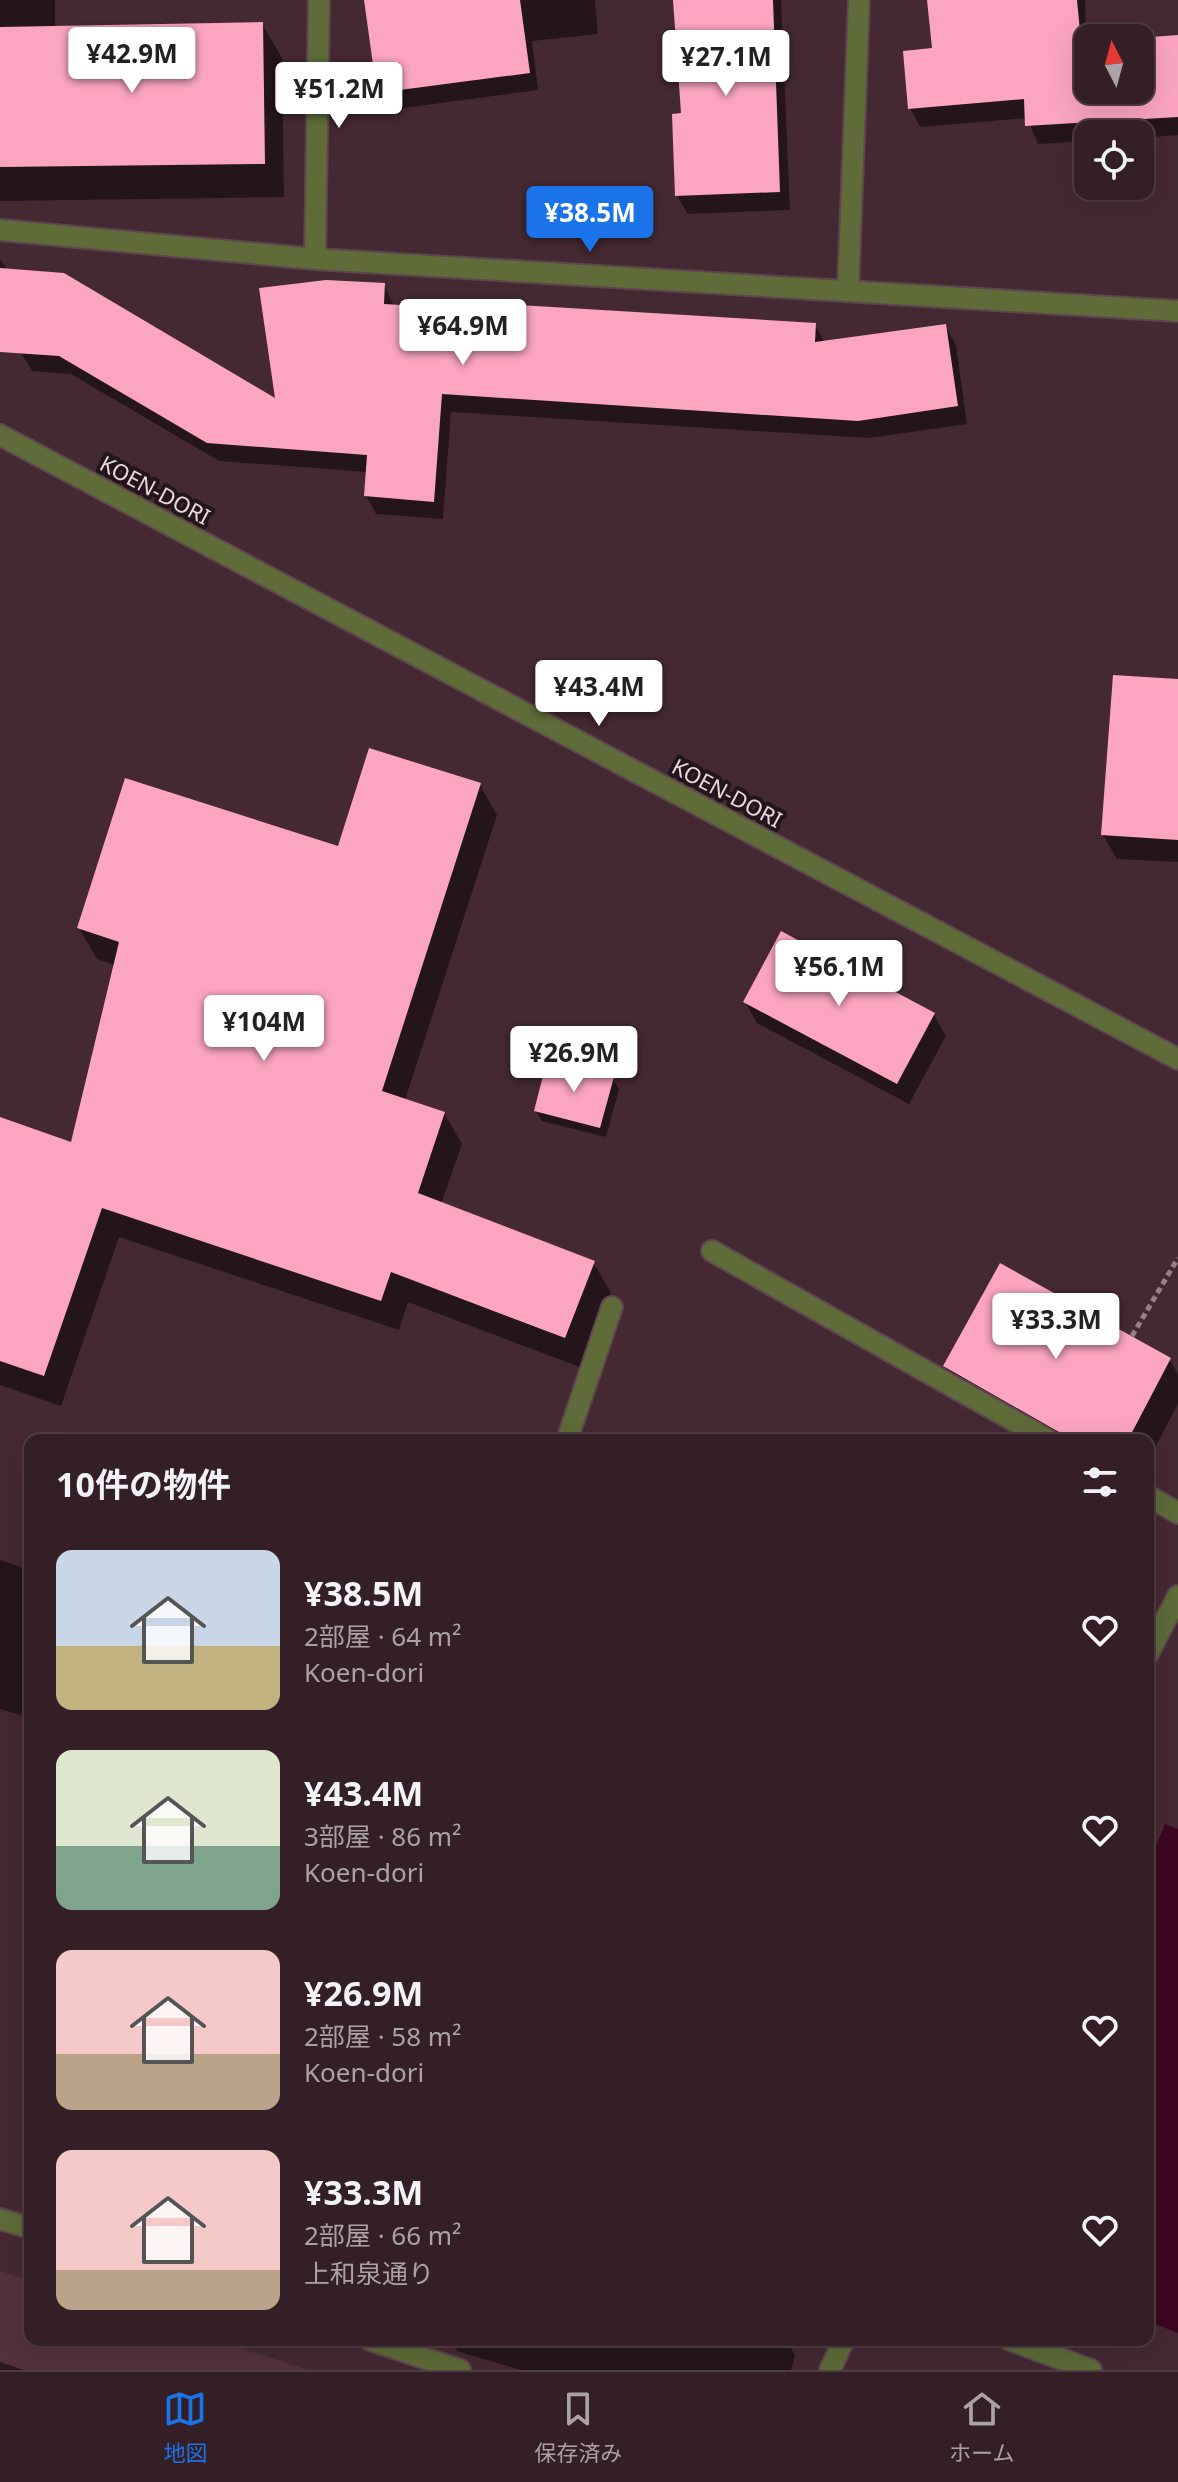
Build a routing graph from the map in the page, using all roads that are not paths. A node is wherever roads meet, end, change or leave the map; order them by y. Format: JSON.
{"nodes":[{"id":1,"x":319,"y":0,"type":"edge"},
{"id":2,"x":859,"y":0,"type":"edge"},
{"id":3,"x":0,"y":230,"type":"edge"},
{"id":4,"x":315,"y":259,"type":"junction"},
{"id":5,"x":848,"y":291,"type":"junction"},
{"id":6,"x":1178,"y":311,"type":"edge"},
{"id":7,"x":0,"y":435,"type":"edge"},
{"id":8,"x":1178,"y":1059,"type":"edge"},
{"id":9,"x":712,"y":1251,"type":"dead end"},
{"id":10,"x":612,"y":1307,"type":"dead end"},
{"id":11,"x":569,"y":1434,"type":"edge"},
{"id":12,"x":1037,"y":1434,"type":"edge"},
{"id":13,"x":1154,"y":1499,"type":"edge"},
{"id":14,"x":1178,"y":1513,"type":"edge"},
{"id":15,"x":1178,"y":1596,"type":"edge"},
{"id":16,"x":1154,"y":1642,"type":"edge"},
{"id":17,"x":0,"y":2219,"type":"edge"},
{"id":18,"x":24,"y":2226,"type":"edge"},
{"id":19,"x":388,"y":2346,"type":"edge"},
{"id":20,"x":841,"y":2346,"type":"edge"},
{"id":21,"x":1026,"y":2346,"type":"edge"},
{"id":22,"x":460,"y":2370,"type":"edge"},
{"id":23,"x":830,"y":2370,"type":"edge"},
{"id":24,"x":1091,"y":2370,"type":"edge"}],
"edges":[{"from":1,"to":4,"type":"street"},
{"from":2,"to":5,"type":"street"},
{"from":3,"to":4,"type":"street"},
{"from":4,"to":5,"type":"street"},
{"from":5,"to":6,"type":"street"},
{"from":7,"to":8,"type":"street","name":"KOEN-DORI"},
{"from":9,"to":12,"type":"street"},
{"from":10,"to":11,"type":"street"},
{"from":13,"to":14,"type":"street"},
{"from":15,"to":16,"type":"street"},
{"from":17,"to":18,"type":"street"},
{"from":19,"to":22,"type":"street"},
{"from":20,"to":23,"type":"street"},
{"from":21,"to":24,"type":"street"}]}
